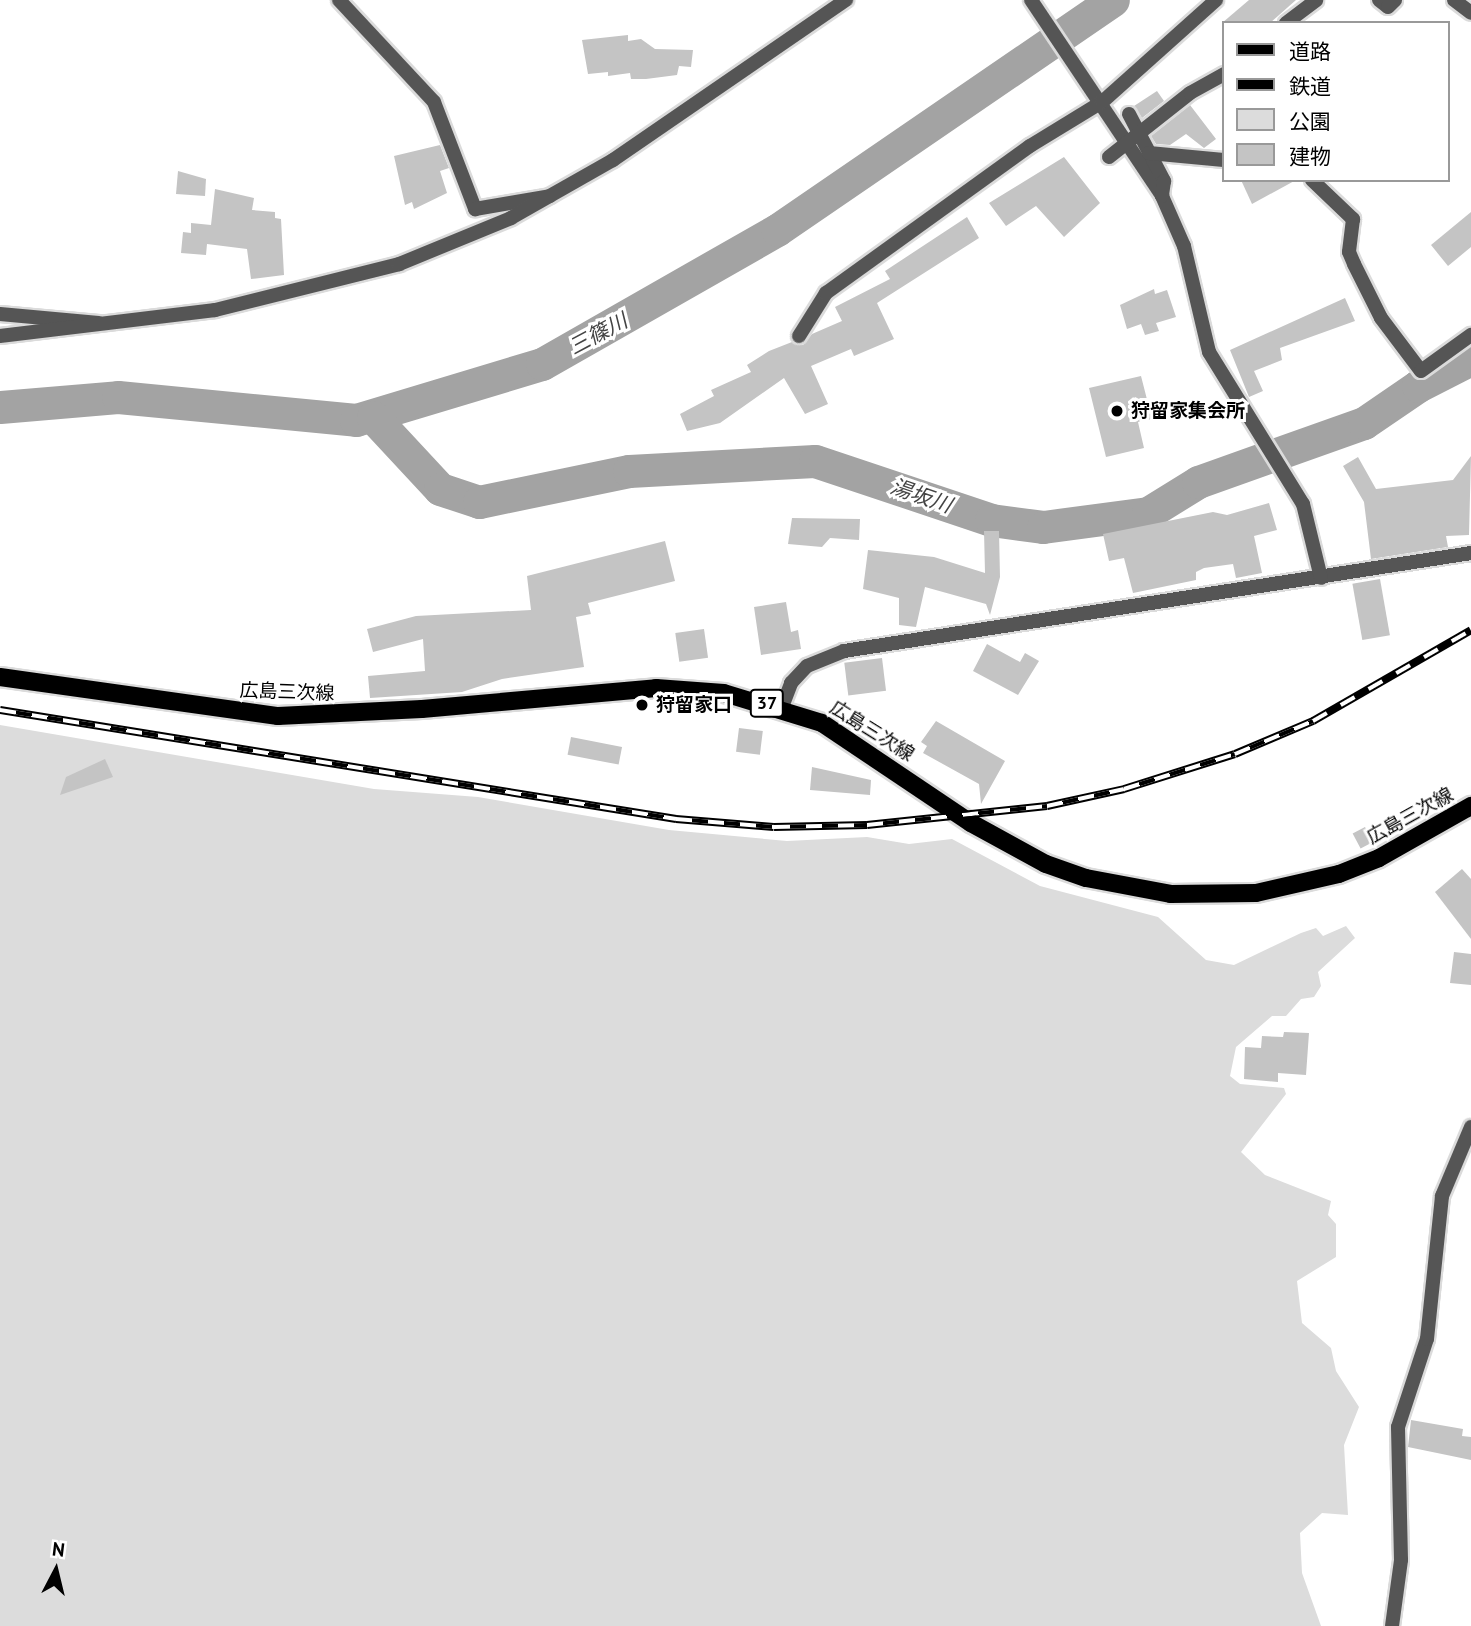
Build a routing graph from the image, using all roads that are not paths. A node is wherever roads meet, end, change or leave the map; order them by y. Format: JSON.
{"nodes":[{"id":1,"x":339,"y":0,"type":"edge"},
{"id":2,"x":846,"y":0,"type":"edge"},
{"id":3,"x":1031,"y":0,"type":"edge"},
{"id":4,"x":1216,"y":0,"type":"edge"},
{"id":5,"x":1316,"y":0,"type":"edge"},
{"id":6,"x":1379,"y":0,"type":"edge"},
{"id":7,"x":1395,"y":0,"type":"edge"},
{"id":8,"x":1454,"y":0,"type":"edge"},
{"id":9,"x":1471,"y":13,"type":"edge"},
{"id":10,"x":1289,"y":21,"type":"edge"},
{"id":11,"x":1222,"y":75,"type":"edge"},
{"id":12,"x":1102,"y":102,"type":"junction"},
{"id":13,"x":1129,"y":114,"type":"dead end"},
{"id":14,"x":1133,"y":138,"type":"junction"},
{"id":15,"x":1149,"y":153,"type":"junction"},
{"id":16,"x":1110,"y":157,"type":"dead end"},
{"id":17,"x":1222,"y":160,"type":"edge"},
{"id":18,"x":1314,"y":182,"type":"edge"},
{"id":19,"x":552,"y":196,"type":"junction"},
{"id":20,"x":1162,"y":196,"type":"junction"},
{"id":21,"x":0,"y":314,"type":"edge"},
{"id":22,"x":111,"y":325,"type":"junction"},
{"id":23,"x":1471,"y":335,"type":"edge"},
{"id":24,"x":0,"y":336,"type":"edge"},
{"id":25,"x":799,"y":336,"type":"dead end"},
{"id":26,"x":1471,"y":553,"type":"edge"},
{"id":27,"x":1321,"y":578,"type":"junction"},
{"id":28,"x":0,"y":677,"type":"edge"},
{"id":29,"x":782,"y":707,"type":"junction"},
{"id":30,"x":1471,"y":806,"type":"edge"},
{"id":31,"x":1471,"y":1127,"type":"edge"},
{"id":32,"x":1392,"y":1626,"type":"edge"}],
"edges":[{"from":1,"to":19,"type":"street"},
{"from":2,"to":19,"type":"street"},
{"from":3,"to":12,"type":"street"},
{"from":4,"to":12,"type":"street"},
{"from":5,"to":10,"type":"street"},
{"from":6,"to":7,"type":"street"},
{"from":8,"to":9,"type":"street"},
{"from":11,"to":14,"type":"street"},
{"from":12,"to":14,"type":"street"},
{"from":12,"to":25,"type":"street"},
{"from":13,"to":14,"type":"street"},
{"from":14,"to":15,"type":"street"},
{"from":14,"to":16,"type":"street"},
{"from":14,"to":20,"type":"street"},
{"from":15,"to":17,"type":"street"},
{"from":15,"to":20,"type":"street"},
{"from":18,"to":23,"type":"street"},
{"from":19,"to":22,"type":"street"},
{"from":20,"to":27,"type":"street"},
{"from":21,"to":22,"type":"street"},
{"from":22,"to":24,"type":"street"},
{"from":26,"to":27,"type":"street"},
{"from":27,"to":29,"type":"street"},
{"from":28,"to":29,"type":"main road","name":"広島三次線","number":"37"},
{"from":29,"to":30,"type":"main road","name":"広島三次線","number":"37"},
{"from":31,"to":32,"type":"street"}]}
